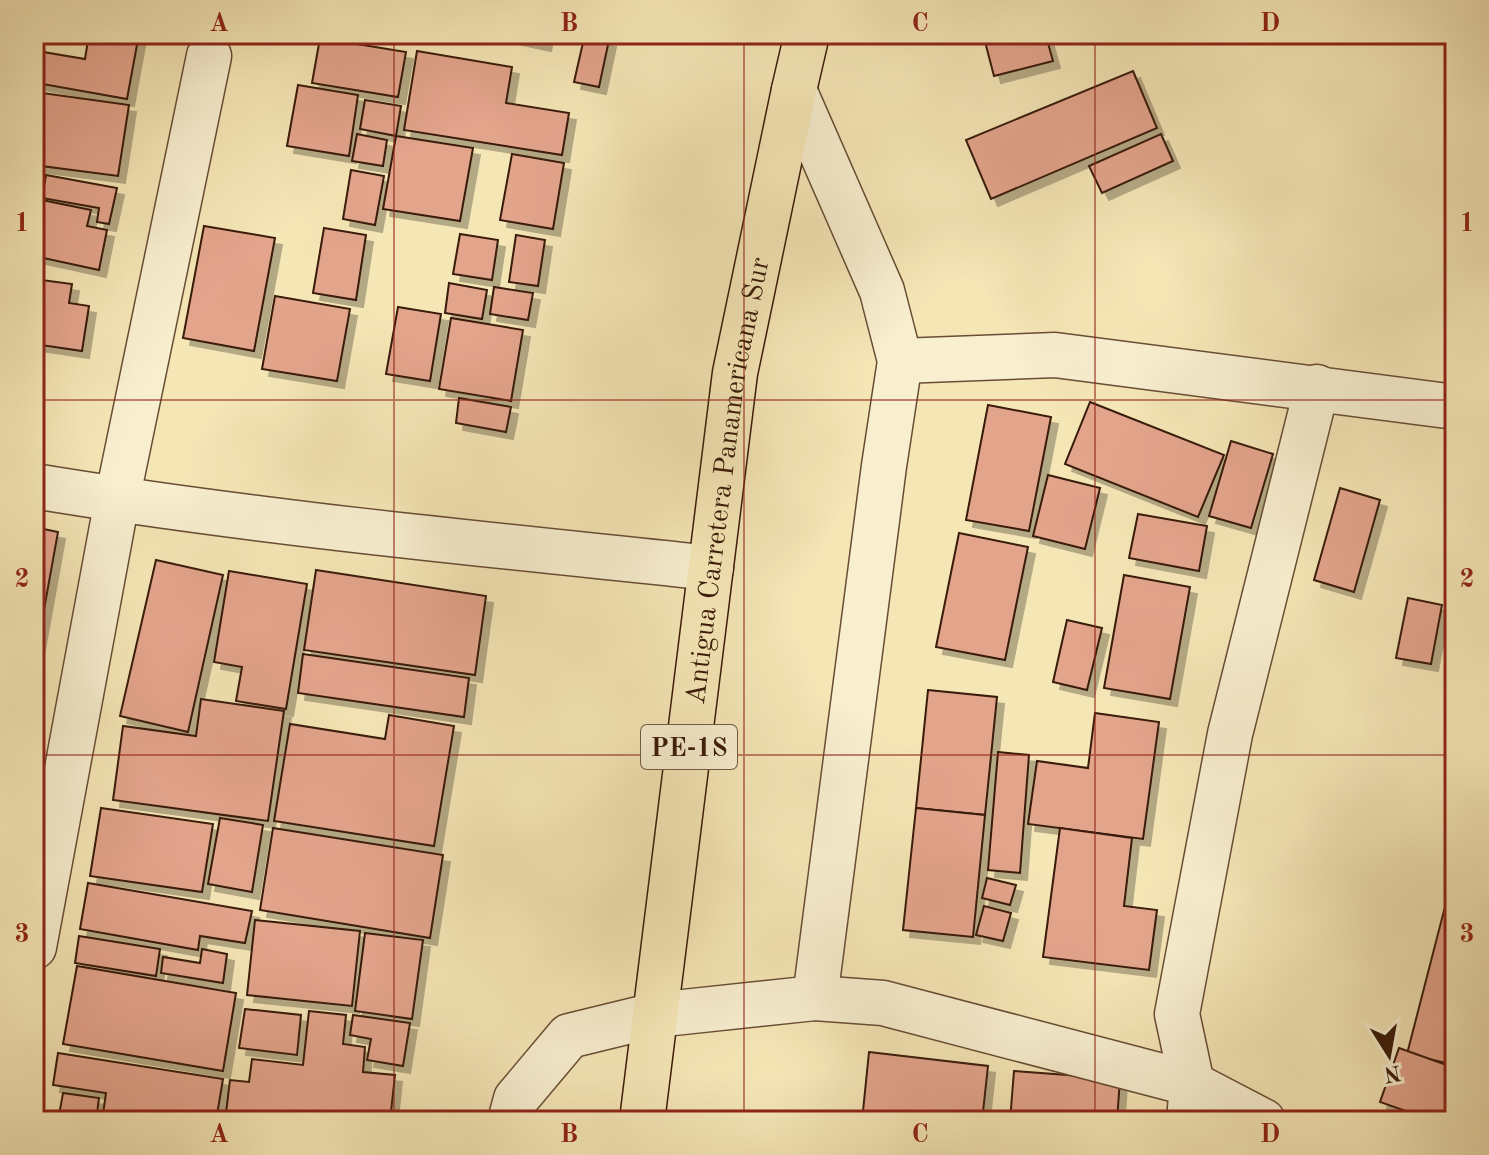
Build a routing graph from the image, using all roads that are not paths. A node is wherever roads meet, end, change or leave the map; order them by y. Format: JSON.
{"nodes":[{"id":1,"x":807,"y":34,"type":"edge"},
{"id":2,"x":209,"y":56,"type":"dead end"},
{"id":3,"x":794,"y":90,"type":"junction"},
{"id":4,"x":900,"y":361,"type":"junction"},
{"id":5,"x":1317,"y":387,"type":"junction"},
{"id":6,"x":1455,"y":407,"type":"edge"},
{"id":7,"x":34,"y":486,"type":"edge"},
{"id":8,"x":117,"y":500,"type":"junction"},
{"id":9,"x":711,"y":568,"type":"junction"},
{"id":10,"x":34,"y":947,"type":"edge"},
{"id":11,"x":815,"y":998,"type":"junction"},
{"id":12,"x":655,"y":1015,"type":"junction"},
{"id":13,"x":1190,"y":1102,"type":"edge"},
{"id":14,"x":510,"y":1121,"type":"edge"},
{"id":15,"x":642,"y":1121,"type":"edge"},
{"id":16,"x":1263,"y":1121,"type":"edge"}],
"edges":[{"from":1,"to":3,"type":"highway","name":"Antigua Carretera Panamericana Sur","number":"PE-1S"},
{"from":2,"to":8,"type":"street"},
{"from":3,"to":4,"type":"street"},
{"from":3,"to":9,"type":"highway","name":"Antigua Carretera Panamericana Sur","number":"PE-1S"},
{"from":4,"to":5,"type":"street"},
{"from":4,"to":11,"type":"street"},
{"from":5,"to":6,"type":"street"},
{"from":5,"to":13,"type":"street"},
{"from":7,"to":8,"type":"street"},
{"from":8,"to":9,"type":"street"},
{"from":8,"to":10,"type":"street"},
{"from":9,"to":12,"type":"highway","name":"Antigua Carretera Panamericana Sur","number":"PE-1S"},
{"from":11,"to":12,"type":"street"},
{"from":11,"to":13,"type":"street"},
{"from":12,"to":14,"type":"street"},
{"from":12,"to":15,"type":"highway","name":"Antigua Carretera Panamericana Sur","number":"PE-1S"},
{"from":13,"to":16,"type":"street"}]}
